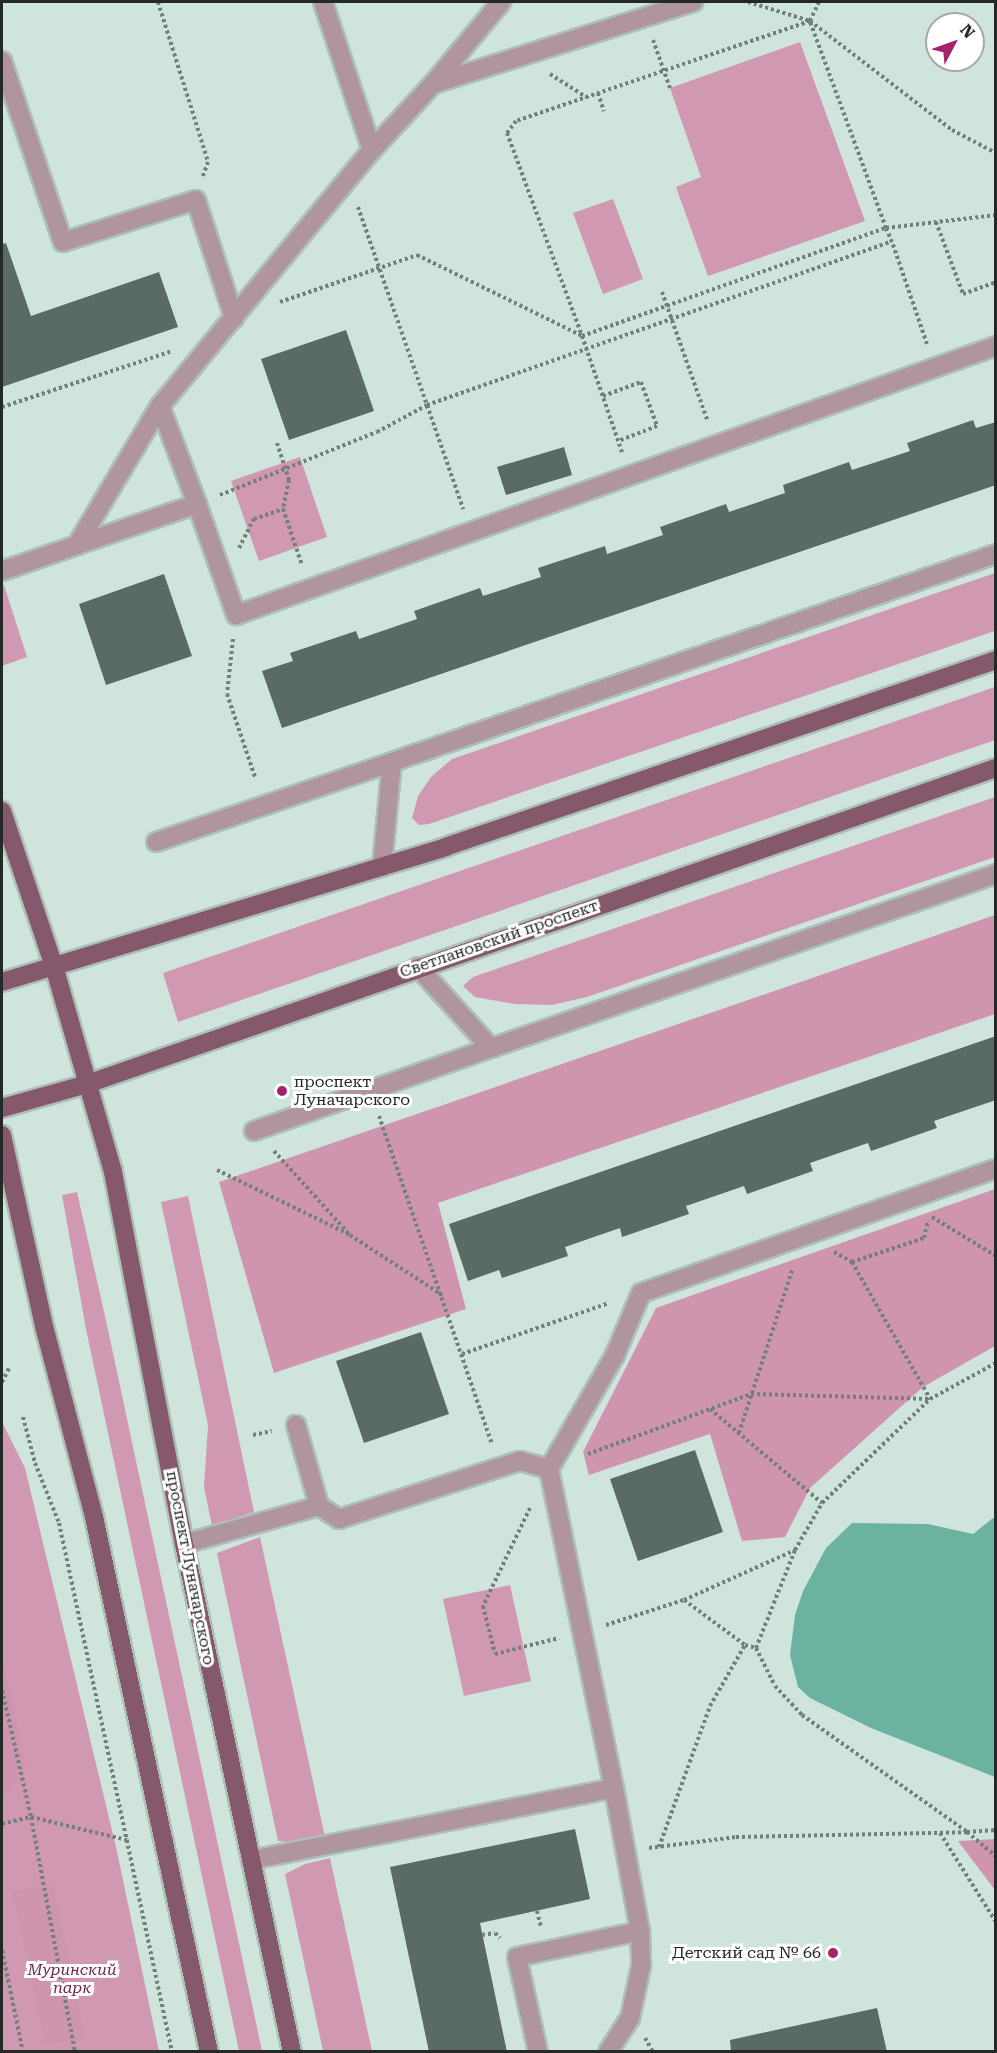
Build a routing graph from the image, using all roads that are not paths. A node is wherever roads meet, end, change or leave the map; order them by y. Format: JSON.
{"nodes":[{"id":1,"x":323,"y":2,"type":"edge"},
{"id":2,"x":501,"y":2,"type":"edge"},
{"id":3,"x":686,"y":2,"type":"edge"},
{"id":4,"x":2,"y":60,"type":"edge"},
{"id":5,"x":433,"y":84,"type":"junction"},
{"id":6,"x":372,"y":150,"type":"junction"},
{"id":7,"x":234,"y":318,"type":"junction"},
{"id":8,"x":996,"y":346,"type":"edge"},
{"id":9,"x":160,"y":406,"type":"junction"},
{"id":10,"x":197,"y":504,"type":"junction"},
{"id":11,"x":77,"y":545,"type":"junction"},
{"id":12,"x":996,"y":554,"type":"edge"},
{"id":13,"x":2,"y":571,"type":"edge"},
{"id":14,"x":996,"y":660,"type":"edge"},
{"id":15,"x":392,"y":762,"type":"junction"},
{"id":16,"x":996,"y":768,"type":"edge"},
{"id":17,"x":2,"y":811,"type":"edge"},
{"id":18,"x":156,"y":842,"type":"dead end"},
{"id":19,"x":382,"y":867,"type":"junction"},
{"id":20,"x":996,"y":874,"type":"edge"},
{"id":21,"x":54,"y":966,"type":"junction"},
{"id":22,"x":418,"y":967,"type":"junction"},
{"id":23,"x":2,"y":982,"type":"edge"},
{"id":24,"x":491,"y":1048,"type":"junction"},
{"id":25,"x":87,"y":1084,"type":"junction"},
{"id":26,"x":2,"y":1108,"type":"edge"},
{"id":27,"x":254,"y":1131,"type":"dead end"},
{"id":28,"x":2,"y":1135,"type":"edge"},
{"id":29,"x":996,"y":1168,"type":"edge"},
{"id":30,"x":296,"y":1425,"type":"dead end"},
{"id":31,"x":549,"y":1469,"type":"junction"},
{"id":32,"x":319,"y":1506,"type":"junction"},
{"id":33,"x":184,"y":1544,"type":"junction"},
{"id":34,"x":614,"y":1788,"type":"junction"},
{"id":35,"x":251,"y":1860,"type":"junction"},
{"id":36,"x":640,"y":1931,"type":"junction"},
{"id":37,"x":209,"y":2052,"type":"edge"},
{"id":38,"x":292,"y":2052,"type":"edge"},
{"id":39,"x":538,"y":2052,"type":"edge"},
{"id":40,"x":608,"y":2052,"type":"edge"}],
"edges":[{"from":1,"to":6,"type":"street"},
{"from":2,"to":5,"type":"street"},
{"from":3,"to":5,"type":"street"},
{"from":4,"to":7,"type":"street"},
{"from":5,"to":6,"type":"street"},
{"from":6,"to":7,"type":"street"},
{"from":7,"to":9,"type":"street"},
{"from":8,"to":10,"type":"street"},
{"from":9,"to":10,"type":"street"},
{"from":9,"to":11,"type":"street"},
{"from":10,"to":11,"type":"street"},
{"from":11,"to":13,"type":"street"},
{"from":12,"to":15,"type":"street"},
{"from":14,"to":19,"type":"main road"},
{"from":15,"to":18,"type":"street"},
{"from":15,"to":19,"type":"street"},
{"from":16,"to":22,"type":"main road","name":"Светлановский проспект"},
{"from":17,"to":21,"type":"main road","name":"проспект Луначарского"},
{"from":19,"to":21,"type":"main road"},
{"from":20,"to":24,"type":"street"},
{"from":21,"to":23,"type":"main road"},
{"from":21,"to":25,"type":"main road","name":"проспект Луначарского"},
{"from":22,"to":24,"type":"street"},
{"from":22,"to":25,"type":"main road","name":"Светлановский проспект"},
{"from":24,"to":27,"type":"street"},
{"from":25,"to":26,"type":"main road","name":"Светлановский проспект"},
{"from":25,"to":33,"type":"main road","name":"проспект Луначарского"},
{"from":28,"to":37,"type":"main road"},
{"from":29,"to":31,"type":"street"},
{"from":30,"to":32,"type":"street"},
{"from":31,"to":32,"type":"street"},
{"from":31,"to":34,"type":"street"},
{"from":32,"to":33,"type":"street"},
{"from":33,"to":35,"type":"main road","name":"проспект Луначарского"},
{"from":34,"to":35,"type":"street"},
{"from":34,"to":36,"type":"street"},
{"from":35,"to":38,"type":"main road","name":"проспект Луначарского"},
{"from":36,"to":39,"type":"street"},
{"from":36,"to":40,"type":"street"}]}
